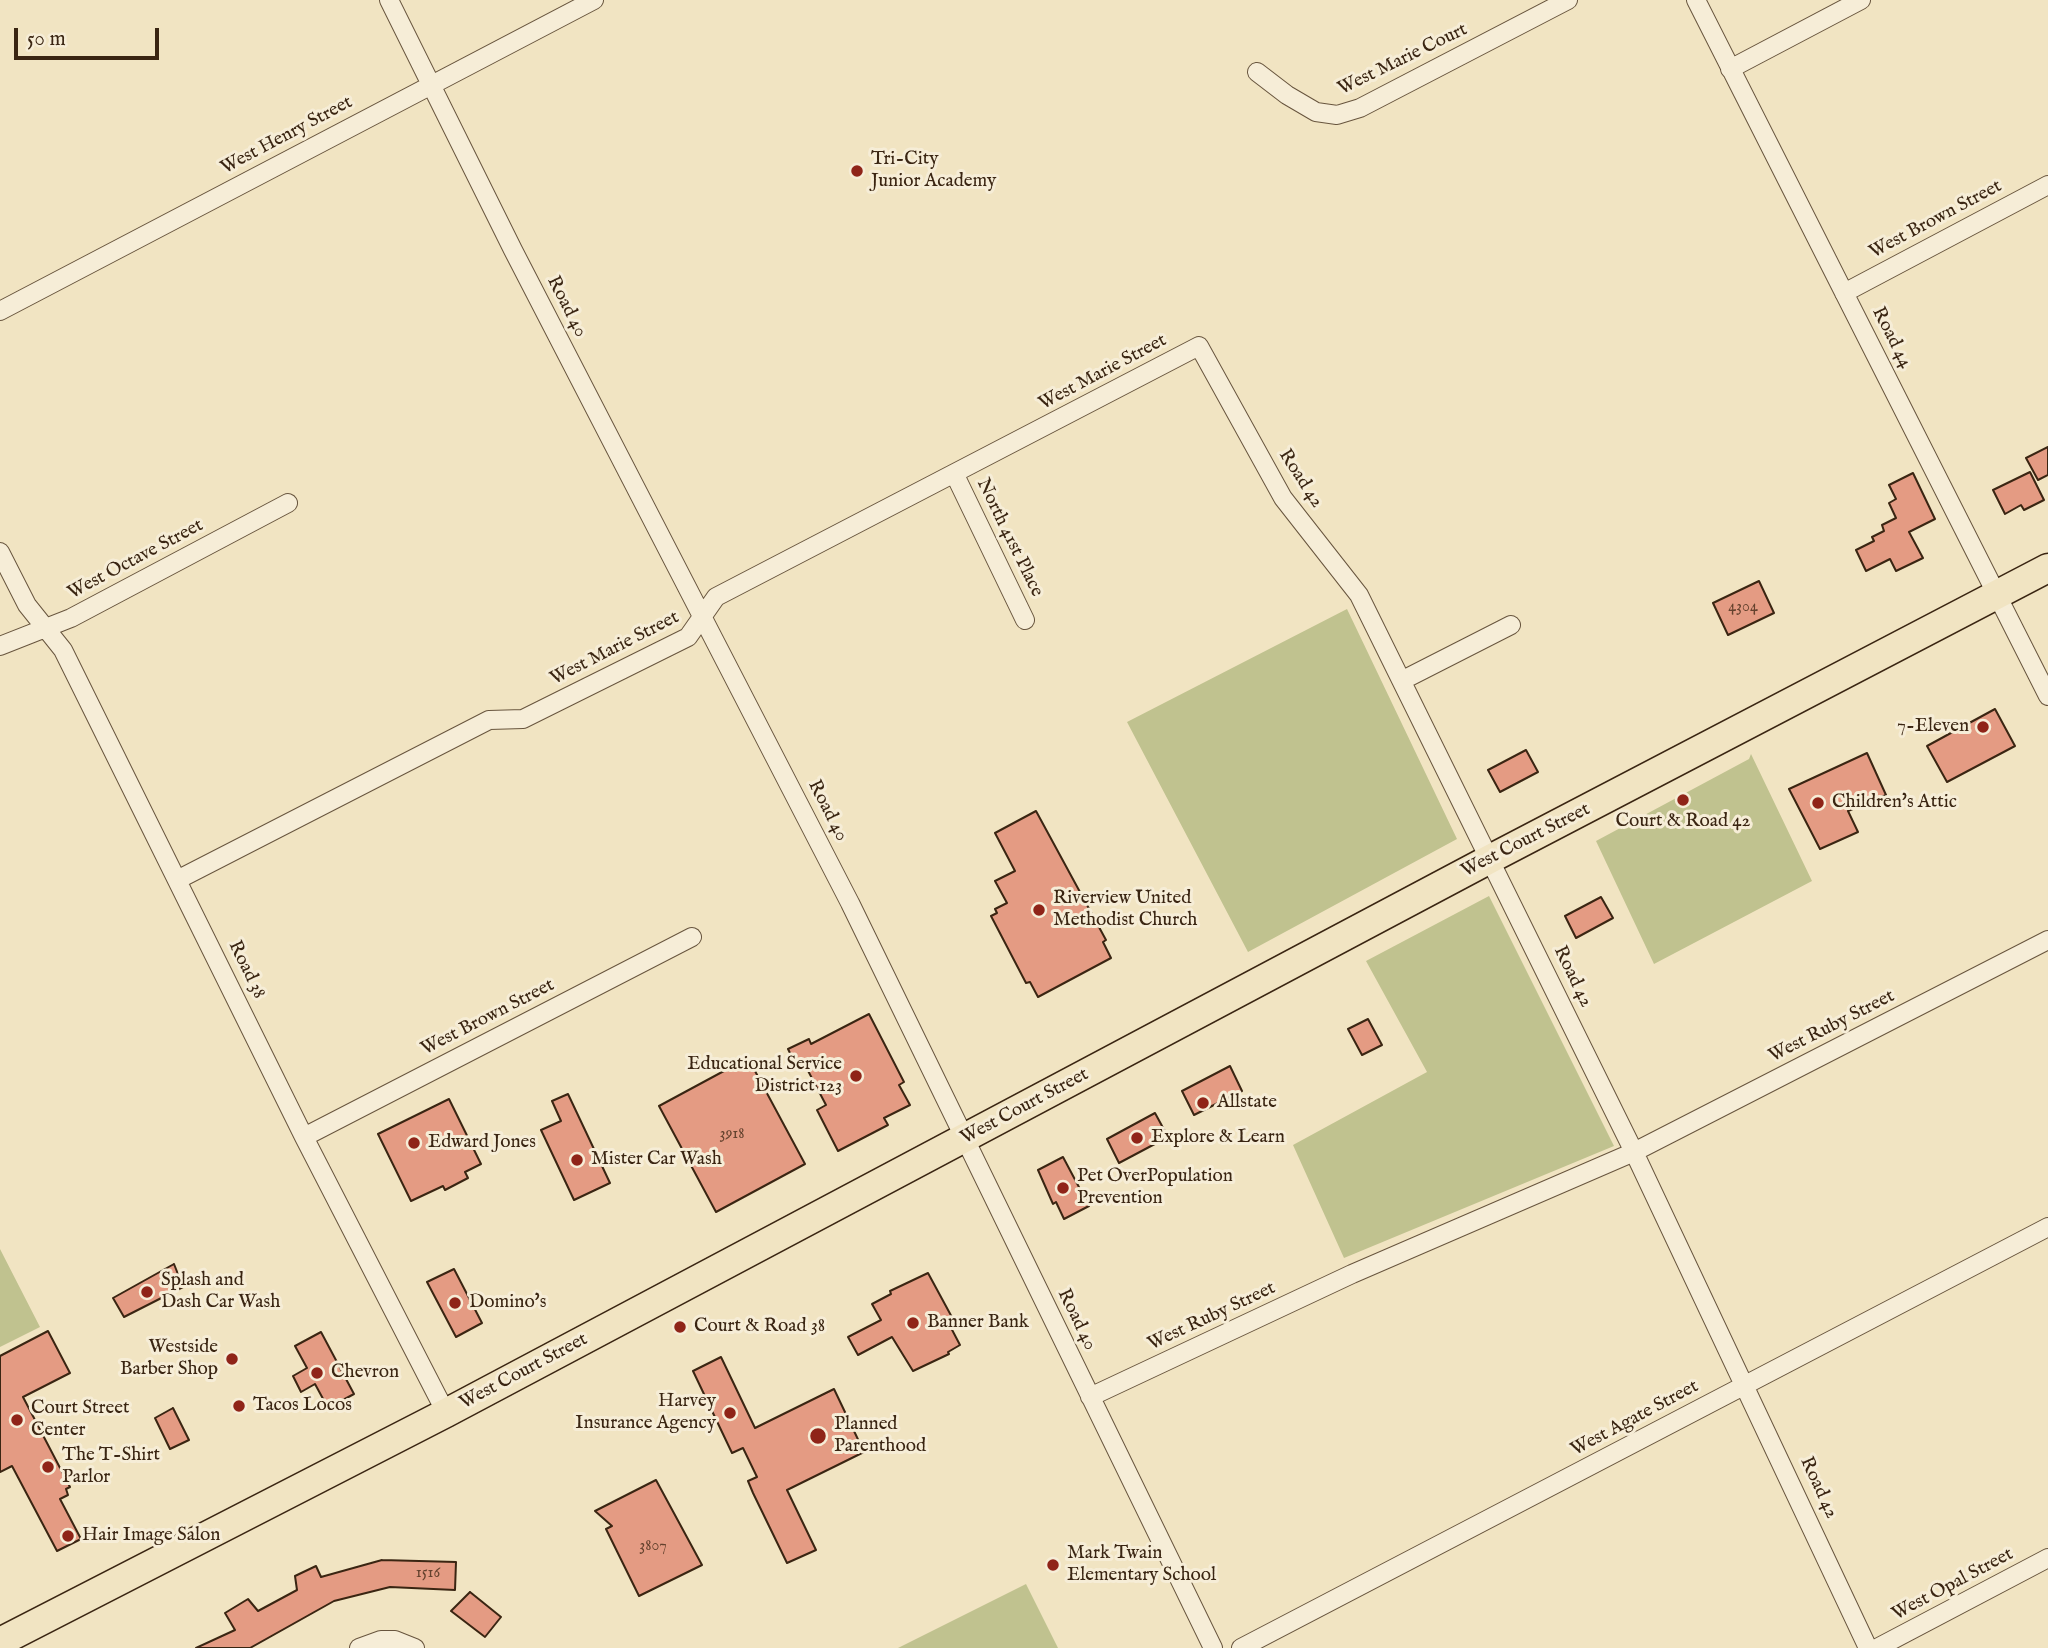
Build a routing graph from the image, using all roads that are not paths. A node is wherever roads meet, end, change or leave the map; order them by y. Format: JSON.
{"nodes":[{"id":1,"x":388,"y":0,"type":"edge"},
{"id":2,"x":594,"y":0,"type":"edge"},
{"id":3,"x":1568,"y":0,"type":"edge"},
{"id":4,"x":1696,"y":0,"type":"edge"},
{"id":5,"x":1861,"y":0,"type":"edge"},
{"id":6,"x":1730,"y":69,"type":"junction"},
{"id":7,"x":1258,"y":72,"type":"dead end"},
{"id":8,"x":430,"y":84,"type":"junction"},
{"id":9,"x":2048,"y":185,"type":"edge"},
{"id":10,"x":1844,"y":293,"type":"junction"},
{"id":11,"x":0,"y":311,"type":"edge"},
{"id":12,"x":1199,"y":346,"type":"joint"},
{"id":13,"x":955,"y":475,"type":"junction"},
{"id":14,"x":288,"y":503,"type":"dead end"},
{"id":15,"x":0,"y":552,"type":"edge"},
{"id":16,"x":2048,"y":568,"type":"edge"},
{"id":17,"x":1997,"y":595,"type":"junction"},
{"id":18,"x":703,"y":616,"type":"junction"},
{"id":19,"x":1025,"y":620,"type":"dead end"},
{"id":20,"x":1511,"y":625,"type":"dead end"},
{"id":21,"x":45,"y":627,"type":"junction"},
{"id":22,"x":0,"y":646,"type":"edge"},
{"id":23,"x":1403,"y":680,"type":"junction"},
{"id":24,"x":2048,"y":695,"type":"edge"},
{"id":25,"x":1490,"y":859,"type":"junction"},
{"id":26,"x":179,"y":880,"type":"junction"},
{"id":27,"x":692,"y":936,"type":"dead end"},
{"id":28,"x":2048,"y":940,"type":"edge"},
{"id":29,"x":304,"y":1137,"type":"junction"},
{"id":30,"x":964,"y":1139,"type":"junction"},
{"id":31,"x":1634,"y":1152,"type":"junction"},
{"id":32,"x":2048,"y":1227,"type":"edge"},
{"id":33,"x":1746,"y":1385,"type":"junction"},
{"id":34,"x":1090,"y":1397,"type":"junction"},
{"id":35,"x":446,"y":1413,"type":"junction"},
{"id":36,"x":2048,"y":1558,"type":"edge"},
{"id":37,"x":0,"y":1642,"type":"edge"},
{"id":38,"x":410,"y":1645,"type":"edge"},
{"id":39,"x":359,"y":1648,"type":"edge"},
{"id":40,"x":1213,"y":1648,"type":"edge"},
{"id":41,"x":1241,"y":1648,"type":"edge"},
{"id":42,"x":1868,"y":1648,"type":"edge"},
{"id":43,"x":1877,"y":1648,"type":"edge"}],
"edges":[{"from":1,"to":8,"type":"street","name":"Road 40"},
{"from":2,"to":8,"type":"street","name":"West Henry Street"},
{"from":3,"to":7,"type":"street","name":"West Marie Court"},
{"from":4,"to":6,"type":"street","name":"Road 44"},
{"from":5,"to":6,"type":"street"},
{"from":6,"to":10,"type":"street","name":"Road 44"},
{"from":8,"to":11,"type":"street","name":"West Henry Street"},
{"from":8,"to":18,"type":"street","name":"Road 40"},
{"from":9,"to":10,"type":"street","name":"West Brown Street"},
{"from":10,"to":17,"type":"street","name":"Road 44"},
{"from":12,"to":13,"type":"street","name":"West Marie Street"},
{"from":12,"to":23,"type":"street","name":"Road 42"},
{"from":13,"to":18,"type":"street","name":"West Marie Street"},
{"from":13,"to":19,"type":"street","name":"North 41st Place"},
{"from":14,"to":21,"type":"street","name":"West Octave Street"},
{"from":15,"to":21,"type":"street","name":"Road 38"},
{"from":16,"to":17,"type":"main road","name":"West Court Street"},
{"from":17,"to":24,"type":"street","name":"Road 44"},
{"from":17,"to":25,"type":"main road","name":"West Court Street"},
{"from":18,"to":26,"type":"street","name":"West Marie Street"},
{"from":18,"to":30,"type":"street","name":"Road 40"},
{"from":20,"to":23,"type":"street"},
{"from":21,"to":22,"type":"street","name":"West Octave Street"},
{"from":21,"to":26,"type":"street","name":"Road 38"},
{"from":23,"to":25,"type":"street","name":"Road 42"},
{"from":25,"to":30,"type":"main road","name":"West Court Street"},
{"from":25,"to":31,"type":"street","name":"Road 42"},
{"from":26,"to":29,"type":"street","name":"Road 38"},
{"from":27,"to":29,"type":"street","name":"West Brown Street"},
{"from":28,"to":31,"type":"street","name":"West Ruby Street"},
{"from":29,"to":35,"type":"street","name":"Road 38"},
{"from":30,"to":34,"type":"street","name":"Road 40"},
{"from":30,"to":35,"type":"main road","name":"West Court Street"},
{"from":31,"to":33,"type":"street","name":"Road 42"},
{"from":31,"to":34,"type":"street","name":"West Ruby Street"},
{"from":32,"to":33,"type":"street","name":"West Agate Street"},
{"from":33,"to":41,"type":"street","name":"West Agate Street"},
{"from":33,"to":42,"type":"street","name":"Road 42"},
{"from":34,"to":40,"type":"street","name":"Road 40"},
{"from":35,"to":37,"type":"main road","name":"West Court Street"},
{"from":36,"to":43,"type":"street","name":"West Opal Street"},
{"from":38,"to":39,"type":"street"}]}
